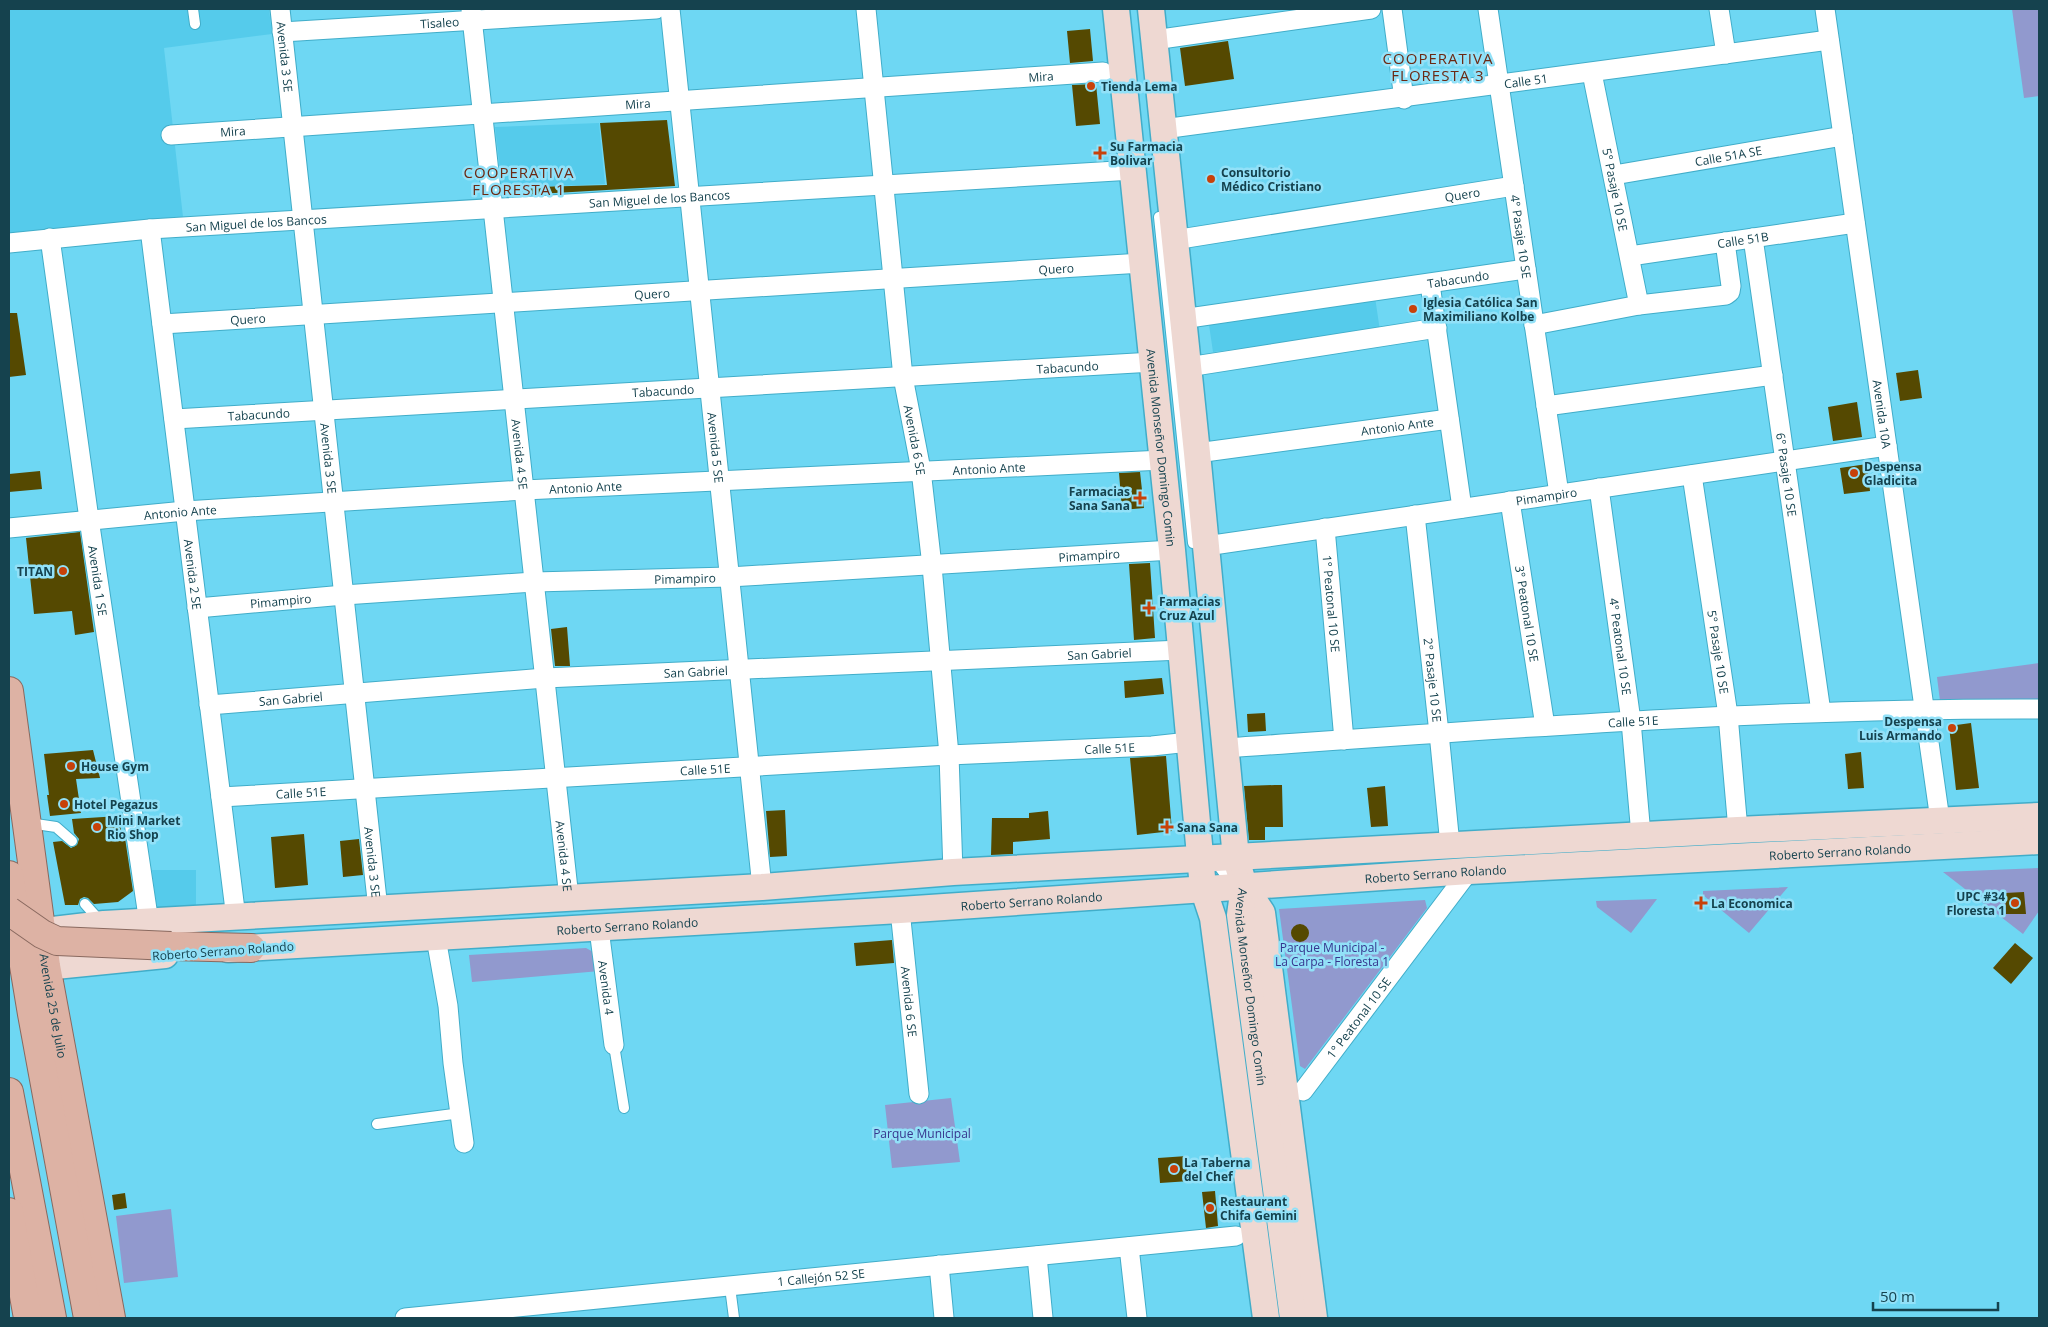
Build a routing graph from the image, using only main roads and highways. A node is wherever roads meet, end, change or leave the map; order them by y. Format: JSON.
{"nodes":[{"id":1,"x":1116,"y":9,"type":"edge"},
{"id":2,"x":1151,"y":9,"type":"edge"},
{"id":3,"x":1190,"y":549,"type":"junction"},
{"id":4,"x":9,"y":691,"type":"edge"},
{"id":5,"x":2039,"y":816,"type":"edge"},
{"id":6,"x":2039,"y":841,"type":"edge"},
{"id":7,"x":1226,"y":863,"type":"junction"},
{"id":8,"x":9,"y":875,"type":"edge"},
{"id":9,"x":1203,"y":888,"type":"junction"},
{"id":10,"x":22,"y":925,"type":"edge"},
{"id":11,"x":251,"y":948,"type":"junction"},
{"id":12,"x":35,"y":967,"type":"junction"},
{"id":13,"x":9,"y":1092,"type":"edge"},
{"id":14,"x":9,"y":1212,"type":"edge"},
{"id":15,"x":1297,"y":1266,"type":"junction"},
{"id":16,"x":28,"y":1318,"type":"edge"},
{"id":17,"x":52,"y":1318,"type":"edge"},
{"id":18,"x":88,"y":1318,"type":"edge"},
{"id":19,"x":112,"y":1318,"type":"edge"},
{"id":20,"x":1247,"y":1318,"type":"edge"},
{"id":21,"x":1266,"y":1318,"type":"edge"},
{"id":22,"x":1293,"y":1318,"type":"edge"},
{"id":23,"x":1314,"y":1318,"type":"edge"}],
"edges":[{"from":1,"to":3,"type":"main road","name":"Avenida Monseñor Domingo Comin"},
{"from":2,"to":3,"type":"main road","name":"Avenida Monseñor Domingo Comin"},
{"from":3,"to":7,"type":"main road","name":"Avenida Monseñor Domingo Comin"},
{"from":3,"to":7,"type":"main road","name":"Avenida Monseñor Domingo Comin"},
{"from":4,"to":10,"type":"main road","name":"Avenida 25 de Julio"},
{"from":5,"to":7,"type":"main road","name":"Roberto Serrano Rolando"},
{"from":6,"to":7,"type":"main road","name":"Roberto Serrano Rolando"},
{"from":7,"to":9,"type":"main road","name":"Avenida Monseñor Domingo Comin"},
{"from":7,"to":9,"type":"main road","name":"Roberto Serrano Rolando"},
{"from":7,"to":10,"type":"main road","name":"Roberto Serrano Rolando"},
{"from":7,"to":15,"type":"main road","name":"Avenida Monseñor Domingo Comín"},
{"from":8,"to":10,"type":"main road","name":"Avenida 25 de Julio"},
{"from":9,"to":11,"type":"main road","name":"Roberto Serrano Rolando"},
{"from":9,"to":20,"type":"main road"},
{"from":9,"to":21,"type":"main road"},
{"from":10,"to":11,"type":"main road","bridge":true},
{"from":10,"to":12,"type":"main road","name":"Avenida 25 de Julio"},
{"from":11,"to":12,"type":"main road","name":"Roberto Serrano Rolando"},
{"from":12,"to":18,"type":"main road","name":"Avenida 25 de Julio"},
{"from":12,"to":19,"type":"main road","name":"Avenida 25 de Julio"},
{"from":13,"to":17,"type":"main road"},
{"from":14,"to":16,"type":"main road"},
{"from":15,"to":22,"type":"main road","name":"Avenida Monseñor Domingo Comín"},
{"from":15,"to":23,"type":"main road","name":"Avenida Monseñor Domingo Comín"}]}
